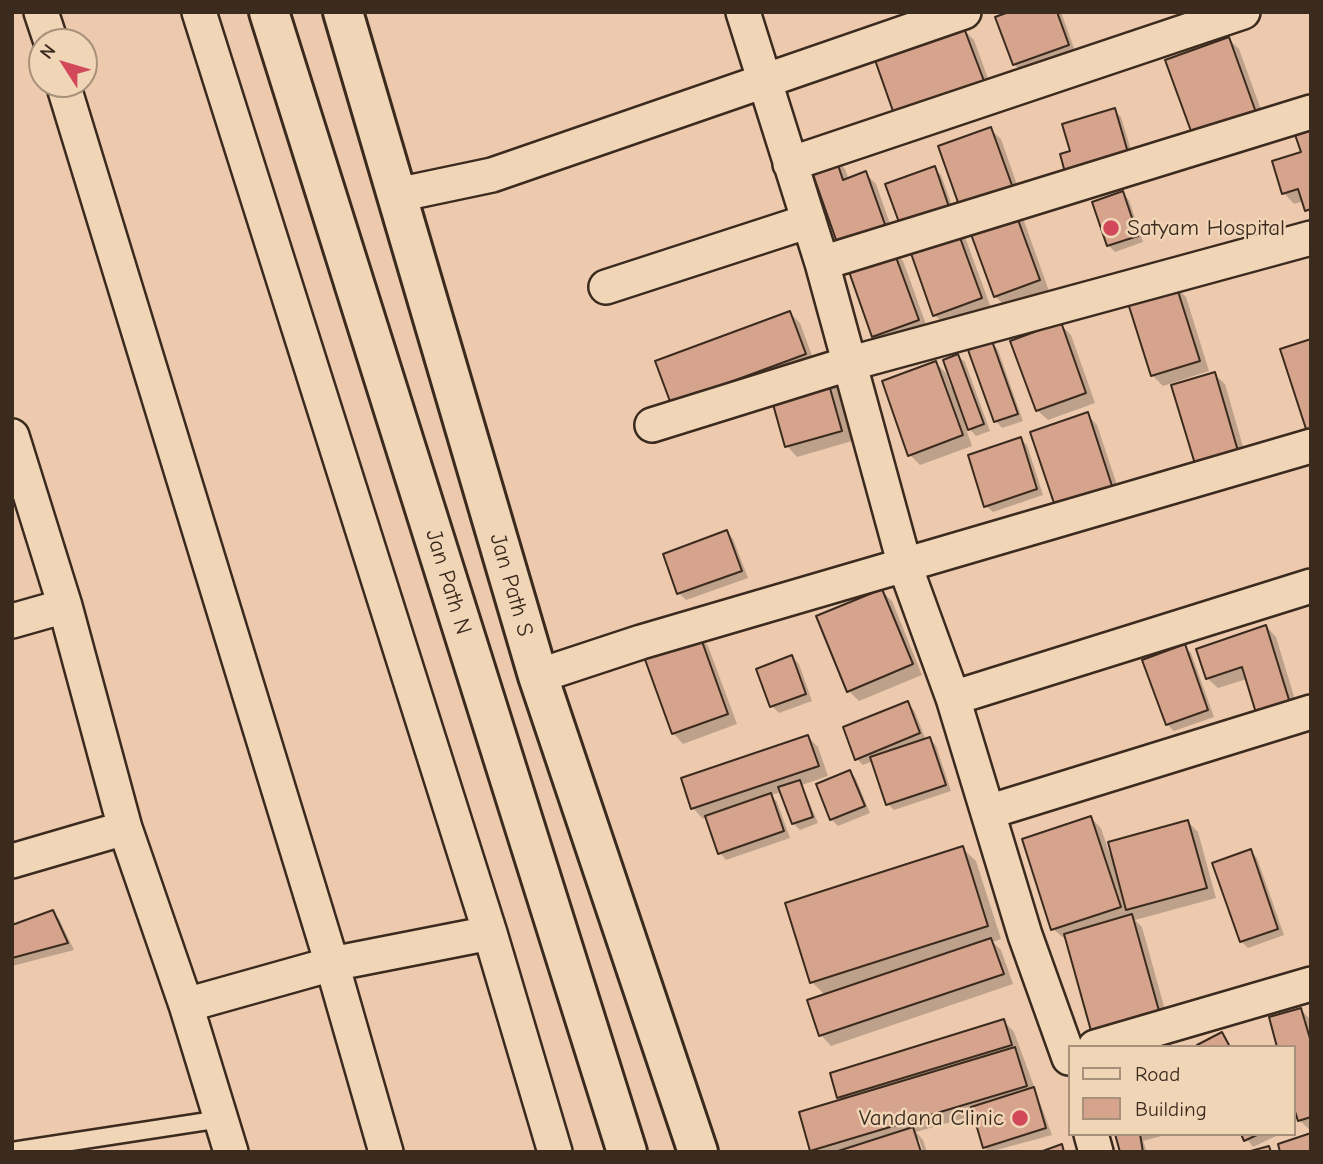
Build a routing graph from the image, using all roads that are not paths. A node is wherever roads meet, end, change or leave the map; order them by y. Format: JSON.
{"nodes":[{"id":1,"x":199,"y":12,"type":"edge"},
{"id":2,"x":270,"y":12,"type":"edge"},
{"id":3,"x":342,"y":12,"type":"edge"},
{"id":4,"x":743,"y":12,"type":"edge"},
{"id":5,"x":964,"y":12,"type":"edge"},
{"id":6,"x":1242,"y":12,"type":"edge"},
{"id":7,"x":764,"y":81,"type":"junction"},
{"id":8,"x":68,"y":98,"type":"edge"},
{"id":9,"x":1311,"y":112,"type":"edge"},
{"id":10,"x":790,"y":164,"type":"junction"},
{"id":11,"x":397,"y":195,"type":"junction"},
{"id":12,"x":808,"y":220,"type":"junction"},
{"id":13,"x":1311,"y":238,"type":"edge"},
{"id":14,"x":822,"y":263,"type":"junction"},
{"id":15,"x":606,"y":287,"type":"dead end"},
{"id":16,"x":848,"y":364,"type":"junction"},
{"id":17,"x":652,"y":425,"type":"dead end"},
{"id":18,"x":12,"y":436,"type":"edge"},
{"id":19,"x":1311,"y":446,"type":"edge"},
{"id":20,"x":905,"y":566,"type":"junction"},
{"id":21,"x":1311,"y":586,"type":"edge"},
{"id":22,"x":65,"y":606,"type":"junction"},
{"id":23,"x":12,"y":621,"type":"edge"},
{"id":24,"x":538,"y":676,"type":"junction"},
{"id":25,"x":953,"y":698,"type":"junction"},
{"id":26,"x":1311,"y":712,"type":"edge"},
{"id":27,"x":988,"y":812,"type":"junction"},
{"id":28,"x":125,"y":828,"type":"junction"},
{"id":29,"x":12,"y":861,"type":"edge"},
{"id":30,"x":490,"y":933,"type":"junction"},
{"id":31,"x":332,"y":964,"type":"junction"},
{"id":32,"x":1311,"y":984,"type":"edge"},
{"id":33,"x":186,"y":1005,"type":"junction"},
{"id":34,"x":1103,"y":1045,"type":"edge"},
{"id":35,"x":1068,"y":1053,"type":"edge"},
{"id":36,"x":221,"y":1136,"type":"edge"},
{"id":37,"x":12,"y":1151,"type":"edge"},
{"id":38,"x":231,"y":1152,"type":"edge"},
{"id":39,"x":386,"y":1152,"type":"edge"},
{"id":40,"x":555,"y":1152,"type":"edge"},
{"id":41,"x":628,"y":1152,"type":"edge"},
{"id":42,"x":698,"y":1152,"type":"edge"}],
"edges":[{"from":1,"to":30,"type":"street"},
{"from":2,"to":41,"type":"main road","name":"Jan Path N"},
{"from":3,"to":11,"type":"main road","name":"Jan Path S"},
{"from":4,"to":7,"type":"street"},
{"from":5,"to":7,"type":"street"},
{"from":6,"to":10,"type":"street"},
{"from":7,"to":10,"type":"street"},
{"from":7,"to":11,"type":"street"},
{"from":8,"to":31,"type":"street"},
{"from":9,"to":14,"type":"street"},
{"from":10,"to":12,"type":"street"},
{"from":11,"to":24,"type":"main road","name":"Jan Path S"},
{"from":12,"to":14,"type":"street"},
{"from":12,"to":15,"type":"street"},
{"from":13,"to":16,"type":"street"},
{"from":14,"to":16,"type":"street"},
{"from":16,"to":17,"type":"street"},
{"from":16,"to":20,"type":"street"},
{"from":18,"to":22,"type":"street"},
{"from":19,"to":20,"type":"street"},
{"from":20,"to":24,"type":"street"},
{"from":20,"to":25,"type":"street"},
{"from":21,"to":25,"type":"street"},
{"from":22,"to":23,"type":"street"},
{"from":22,"to":28,"type":"street"},
{"from":24,"to":42,"type":"main road","name":"Jan Path S"},
{"from":25,"to":27,"type":"street"},
{"from":26,"to":27,"type":"street"},
{"from":27,"to":35,"type":"street"},
{"from":28,"to":29,"type":"street"},
{"from":28,"to":33,"type":"street"},
{"from":30,"to":31,"type":"street"},
{"from":30,"to":40,"type":"street"},
{"from":31,"to":33,"type":"street"},
{"from":31,"to":39,"type":"street"},
{"from":32,"to":34,"type":"street"},
{"from":33,"to":36,"type":"street"},
{"from":36,"to":37,"type":"lane"},
{"from":36,"to":38,"type":"street"}]}
